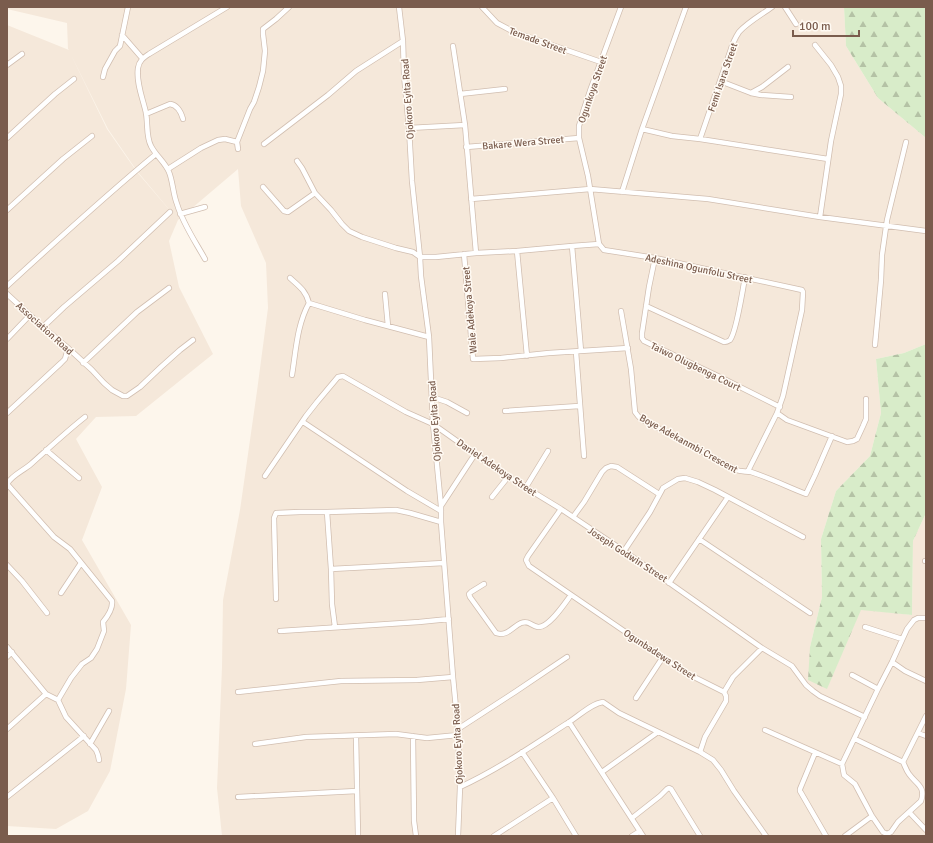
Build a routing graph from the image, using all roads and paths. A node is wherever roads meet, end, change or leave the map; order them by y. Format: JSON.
{"nodes":[{"id":1,"x":128,"y":7,"type":"edge"},
{"id":2,"x":227,"y":7,"type":"edge"},
{"id":3,"x":289,"y":7,"type":"edge"},
{"id":4,"x":399,"y":7,"type":"edge"},
{"id":5,"x":482,"y":7,"type":"edge"},
{"id":6,"x":621,"y":7,"type":"edge"},
{"id":7,"x":686,"y":7,"type":"edge"},
{"id":8,"x":772,"y":7,"type":"edge"},
{"id":9,"x":785,"y":7,"type":"edge"},
{"id":10,"x":796,"y":24,"type":"dead end"},
{"id":11,"x":122,"y":35,"type":"junction"},
{"id":12,"x":403,"y":41,"type":"junction"},
{"id":13,"x":453,"y":46,"type":"dead end"},
{"id":14,"x":815,"y":46,"type":"dead end"},
{"id":15,"x":22,"y":54,"type":"dead end"},
{"id":16,"x":142,"y":58,"type":"junction"},
{"id":17,"x":601,"y":62,"type":"junction"},
{"id":18,"x":7,"y":65,"type":"edge"},
{"id":19,"x":788,"y":67,"type":"dead end"},
{"id":20,"x":103,"y":77,"type":"dead end"},
{"id":21,"x":74,"y":79,"type":"dead end"},
{"id":22,"x":720,"y":81,"type":"junction"},
{"id":23,"x":505,"y":89,"type":"dead end"},
{"id":24,"x":751,"y":93,"type":"junction"},
{"id":25,"x":460,"y":94,"type":"junction"},
{"id":26,"x":791,"y":97,"type":"dead end"},
{"id":27,"x":146,"y":114,"type":"junction"},
{"id":28,"x":183,"y":119,"type":"dead end"},
{"id":29,"x":465,"y":125,"type":"junction"},
{"id":30,"x":409,"y":128,"type":"junction"},
{"id":31,"x":642,"y":129,"type":"junction"},
{"id":32,"x":92,"y":136,"type":"dead end"},
{"id":33,"x":7,"y":138,"type":"edge"},
{"id":34,"x":579,"y":138,"type":"junction"},
{"id":35,"x":700,"y":139,"type":"junction"},
{"id":36,"x":237,"y":142,"type":"junction"},
{"id":37,"x":906,"y":142,"type":"dead end"},
{"id":38,"x":264,"y":144,"type":"dead end"},
{"id":39,"x":466,"y":147,"type":"junction"},
{"id":40,"x":238,"y":149,"type":"dead end"},
{"id":41,"x":156,"y":154,"type":"junction"},
{"id":42,"x":828,"y":159,"type":"junction"},
{"id":43,"x":297,"y":161,"type":"dead end"},
{"id":44,"x":168,"y":169,"type":"junction"},
{"id":45,"x":263,"y":187,"type":"dead end"},
{"id":46,"x":590,"y":189,"type":"junction"},
{"id":47,"x":622,"y":192,"type":"junction"},
{"id":48,"x":315,"y":193,"type":"junction"},
{"id":49,"x":471,"y":199,"type":"junction"},
{"id":50,"x":205,"y":207,"type":"dead end"},
{"id":51,"x":7,"y":210,"type":"edge"},
{"id":52,"x":170,"y":212,"type":"dead end"},
{"id":53,"x":180,"y":214,"type":"junction"},
{"id":54,"x":820,"y":217,"type":"junction"},
{"id":55,"x":886,"y":225,"type":"junction"},
{"id":56,"x":926,"y":231,"type":"edge"},
{"id":57,"x":599,"y":244,"type":"junction"},
{"id":58,"x":572,"y":246,"type":"junction"},
{"id":59,"x":517,"y":251,"type":"junction"},
{"id":60,"x":476,"y":253,"type":"junction"},
{"id":61,"x":464,"y":254,"type":"junction"},
{"id":62,"x":420,"y":257,"type":"junction"},
{"id":63,"x":655,"y":258,"type":"junction"},
{"id":64,"x":205,"y":259,"type":"dead end"},
{"id":65,"x":745,"y":277,"type":"junction"},
{"id":66,"x":290,"y":278,"type":"dead end"},
{"id":67,"x":7,"y":286,"type":"edge"},
{"id":68,"x":169,"y":288,"type":"dead end"},
{"id":69,"x":7,"y":294,"type":"edge"},
{"id":70,"x":385,"y":294,"type":"dead end"},
{"id":71,"x":309,"y":303,"type":"junction"},
{"id":72,"x":646,"y":306,"type":"junction"},
{"id":73,"x":621,"y":311,"type":"dead end"},
{"id":74,"x":30,"y":315,"type":"junction"},
{"id":75,"x":388,"y":326,"type":"junction"},
{"id":76,"x":43,"y":327,"type":"junction"},
{"id":77,"x":429,"y":337,"type":"junction"},
{"id":78,"x":7,"y":339,"type":"edge"},
{"id":79,"x":193,"y":340,"type":"dead end"},
{"id":80,"x":874,"y":345,"type":"dead end"},
{"id":81,"x":68,"y":348,"type":"junction"},
{"id":82,"x":628,"y":348,"type":"junction"},
{"id":83,"x":579,"y":351,"type":"junction"},
{"id":84,"x":527,"y":356,"type":"junction"},
{"id":85,"x":84,"y":363,"type":"junction"},
{"id":86,"x":292,"y":375,"type":"dead end"},
{"id":87,"x":432,"y":397,"type":"junction"},
{"id":88,"x":866,"y":399,"type":"dead end"},
{"id":89,"x":579,"y":406,"type":"junction"},
{"id":90,"x":780,"y":407,"type":"junction"},
{"id":91,"x":505,"y":411,"type":"dead end"},
{"id":92,"x":7,"y":413,"type":"edge"},
{"id":93,"x":467,"y":413,"type":"dead end"},
{"id":94,"x":777,"y":413,"type":"junction"},
{"id":95,"x":85,"y":417,"type":"dead end"},
{"id":96,"x":302,"y":422,"type":"junction"},
{"id":97,"x":433,"y":424,"type":"junction"},
{"id":98,"x":832,"y":436,"type":"junction"},
{"id":99,"x":46,"y":450,"type":"junction"},
{"id":100,"x":548,"y":451,"type":"dead end"},
{"id":101,"x":476,"y":454,"type":"junction"},
{"id":102,"x":584,"y":456,"type":"dead end"},
{"id":103,"x":748,"y":471,"type":"junction"},
{"id":104,"x":265,"y":476,"type":"dead end"},
{"id":105,"x":508,"y":477,"type":"junction"},
{"id":106,"x":79,"y":478,"type":"dead end"},
{"id":107,"x":7,"y":484,"type":"edge"},
{"id":108,"x":526,"y":487,"type":"junction"},
{"id":109,"x":659,"y":494,"type":"junction"},
{"id":110,"x":492,"y":497,"type":"dead end"},
{"id":111,"x":728,"y":497,"type":"junction"},
{"id":112,"x":441,"y":508,"type":"junction"},
{"id":113,"x":561,"y":509,"type":"junction"},
{"id":114,"x":327,"y":512,"type":"junction"},
{"id":115,"x":573,"y":517,"type":"junction"},
{"id":116,"x":441,"y":522,"type":"junction"},
{"id":117,"x":803,"y":536,"type":"dead end"},
{"id":118,"x":699,"y":539,"type":"junction"},
{"id":119,"x":624,"y":551,"type":"junction"},
{"id":120,"x":444,"y":563,"type":"junction"},
{"id":121,"x":82,"y":564,"type":"junction"},
{"id":122,"x":7,"y":565,"type":"edge"},
{"id":123,"x":331,"y":569,"type":"junction"},
{"id":124,"x":669,"y":583,"type":"junction"},
{"id":125,"x":484,"y":584,"type":"dead end"},
{"id":126,"x":61,"y":593,"type":"dead end"},
{"id":127,"x":571,"y":595,"type":"junction"},
{"id":128,"x":276,"y":599,"type":"dead end"},
{"id":129,"x":47,"y":612,"type":"dead end"},
{"id":130,"x":810,"y":613,"type":"dead end"},
{"id":131,"x":926,"y":618,"type":"edge"},
{"id":132,"x":449,"y":619,"type":"junction"},
{"id":133,"x":335,"y":627,"type":"junction"},
{"id":134,"x":865,"y":627,"type":"dead end"},
{"id":135,"x":280,"y":631,"type":"dead end"},
{"id":136,"x":902,"y":639,"type":"junction"},
{"id":137,"x":7,"y":647,"type":"edge"},
{"id":138,"x":762,"y":648,"type":"junction"},
{"id":139,"x":12,"y":652,"type":"junction"},
{"id":140,"x":7,"y":657,"type":"edge"},
{"id":141,"x":567,"y":657,"type":"dead end"},
{"id":142,"x":663,"y":657,"type":"junction"},
{"id":143,"x":892,"y":662,"type":"junction"},
{"id":144,"x":852,"y":675,"type":"dead end"},
{"id":145,"x":453,"y":677,"type":"junction"},
{"id":146,"x":926,"y":680,"type":"edge"},
{"id":147,"x":878,"y":689,"type":"junction"},
{"id":148,"x":238,"y":692,"type":"dead end"},
{"id":149,"x":724,"y":692,"type":"junction"},
{"id":150,"x":46,"y":694,"type":"junction"},
{"id":151,"x":636,"y":698,"type":"dead end"},
{"id":152,"x":58,"y":700,"type":"junction"},
{"id":153,"x":109,"y":711,"type":"dead end"},
{"id":154,"x":926,"y":716,"type":"edge"},
{"id":155,"x":865,"y":717,"type":"junction"},
{"id":156,"x":569,"y":722,"type":"junction"},
{"id":157,"x":7,"y":729,"type":"edge"},
{"id":158,"x":458,"y":729,"type":"junction"},
{"id":159,"x":765,"y":730,"type":"dead end"},
{"id":160,"x":658,"y":732,"type":"junction"},
{"id":161,"x":918,"y":733,"type":"junction"},
{"id":162,"x":458,"y":735,"type":"junction"},
{"id":163,"x":84,"y":736,"type":"junction"},
{"id":164,"x":356,"y":736,"type":"junction"},
{"id":165,"x":413,"y":736,"type":"junction"},
{"id":166,"x":926,"y":736,"type":"edge"},
{"id":167,"x":855,"y":739,"type":"junction"},
{"id":168,"x":90,"y":744,"type":"junction"},
{"id":169,"x":255,"y":744,"type":"dead end"},
{"id":170,"x":522,"y":752,"type":"junction"},
{"id":171,"x":700,"y":752,"type":"junction"},
{"id":172,"x":815,"y":753,"type":"junction"},
{"id":173,"x":99,"y":760,"type":"dead end"},
{"id":174,"x":903,"y":762,"type":"junction"},
{"id":175,"x":842,"y":764,"type":"junction"},
{"id":176,"x":602,"y":772,"type":"junction"},
{"id":177,"x":460,"y":787,"type":"junction"},
{"id":178,"x":924,"y":788,"type":"edge"},
{"id":179,"x":357,"y":791,"type":"junction"},
{"id":180,"x":238,"y":797,"type":"dead end"},
{"id":181,"x":7,"y":798,"type":"edge"},
{"id":182,"x":553,"y":798,"type":"junction"},
{"id":183,"x":909,"y":812,"type":"junction"},
{"id":184,"x":872,"y":816,"type":"junction"},
{"id":185,"x":632,"y":818,"type":"junction"},
{"id":186,"x":926,"y":830,"type":"edge"},
{"id":187,"x":640,"y":831,"type":"junction"},
{"id":188,"x":358,"y":836,"type":"edge"},
{"id":189,"x":416,"y":836,"type":"edge"},
{"id":190,"x":458,"y":836,"type":"edge"},
{"id":191,"x":494,"y":836,"type":"edge"},
{"id":192,"x":576,"y":836,"type":"edge"},
{"id":193,"x":632,"y":836,"type":"edge"},
{"id":194,"x":643,"y":836,"type":"edge"},
{"id":195,"x":700,"y":836,"type":"edge"},
{"id":196,"x":766,"y":836,"type":"edge"},
{"id":197,"x":826,"y":836,"type":"edge"},
{"id":198,"x":844,"y":836,"type":"edge"}],
"edges":[{"from":1,"to":11,"type":"street"},
{"from":2,"to":16,"type":"street"},
{"from":3,"to":36,"type":"street"},
{"from":4,"to":12,"type":"street","name":"Ojokoro Eyita Road"},
{"from":5,"to":17,"type":"street","name":"Temade Street"},
{"from":6,"to":17,"type":"street","name":"Ogunkoya Street"},
{"from":7,"to":31,"type":"street"},
{"from":8,"to":22,"type":"street","name":"Femi Isara Street"},
{"from":9,"to":10,"type":"street"},
{"from":11,"to":16,"type":"street"},
{"from":11,"to":20,"type":"street"},
{"from":12,"to":30,"type":"street","name":"Ojokoro Eyita Road"},
{"from":12,"to":38,"type":"street"},
{"from":13,"to":25,"type":"street"},
{"from":14,"to":42,"type":"street"},
{"from":15,"to":18,"type":"street"},
{"from":16,"to":27,"type":"street"},
{"from":17,"to":34,"type":"street","name":"Ogunkoya Street"},
{"from":19,"to":24,"type":"street"},
{"from":21,"to":33,"type":"street"},
{"from":22,"to":24,"type":"street"},
{"from":22,"to":35,"type":"street","name":"Femi Isara Street"},
{"from":23,"to":25,"type":"street"},
{"from":24,"to":26,"type":"street"},
{"from":25,"to":29,"type":"street"},
{"from":27,"to":28,"type":"street"},
{"from":27,"to":41,"type":"street"},
{"from":29,"to":30,"type":"street"},
{"from":29,"to":39,"type":"street"},
{"from":30,"to":62,"type":"street","name":"Ojokoro Eyita Road"},
{"from":31,"to":35,"type":"street"},
{"from":31,"to":47,"type":"street"},
{"from":32,"to":51,"type":"street"},
{"from":34,"to":39,"type":"street","name":"Bakare Wera Street"},
{"from":34,"to":46,"type":"street","name":"Ogunkoya Street"},
{"from":35,"to":42,"type":"street"},
{"from":36,"to":40,"type":"street"},
{"from":36,"to":44,"type":"street"},
{"from":37,"to":55,"type":"street"},
{"from":39,"to":49,"type":"street"},
{"from":41,"to":44,"type":"street"},
{"from":41,"to":67,"type":"street"},
{"from":42,"to":54,"type":"street"},
{"from":43,"to":48,"type":"street"},
{"from":44,"to":53,"type":"street"},
{"from":45,"to":48,"type":"street"},
{"from":46,"to":47,"type":"street"},
{"from":46,"to":49,"type":"street"},
{"from":46,"to":57,"type":"street","name":"Ogunkoya Street"},
{"from":47,"to":54,"type":"street"},
{"from":48,"to":62,"type":"street"},
{"from":49,"to":60,"type":"street"},
{"from":50,"to":53,"type":"street"},
{"from":52,"to":76,"type":"street"},
{"from":53,"to":64,"type":"street"},
{"from":54,"to":55,"type":"street"},
{"from":55,"to":56,"type":"street"},
{"from":55,"to":80,"type":"street"},
{"from":57,"to":58,"type":"street"},
{"from":57,"to":63,"type":"street","name":"Adeshina Ogunfolu Street"},
{"from":58,"to":59,"type":"street"},
{"from":58,"to":83,"type":"street"},
{"from":59,"to":60,"type":"street"},
{"from":59,"to":84,"type":"street"},
{"from":60,"to":61,"type":"street"},
{"from":61,"to":62,"type":"street"},
{"from":61,"to":84,"type":"street","name":"Wale Adekoya Street"},
{"from":62,"to":77,"type":"street","name":"Ojokoro Eyita Road"},
{"from":63,"to":65,"type":"street","name":"Adeshina Ogunfolu Street"},
{"from":63,"to":72,"type":"street","name":"Taiwo Olugbenga Court"},
{"from":65,"to":72,"type":"street"},
{"from":65,"to":90,"type":"street","name":"Adeshina Ogunfolu Street"},
{"from":66,"to":71,"type":"street"},
{"from":68,"to":85,"type":"street"},
{"from":69,"to":74,"type":"street","name":"Association Road"},
{"from":70,"to":75,"type":"street"},
{"from":71,"to":75,"type":"street"},
{"from":71,"to":86,"type":"street"},
{"from":72,"to":90,"type":"street","name":"Taiwo Olugbenga Court"},
{"from":73,"to":82,"type":"street"},
{"from":74,"to":76,"type":"street","name":"Association Road"},
{"from":74,"to":78,"type":"street"},
{"from":75,"to":77,"type":"street"},
{"from":76,"to":81,"type":"street","name":"Association Road"},
{"from":77,"to":87,"type":"street","name":"Ojokoro Eyita Road"},
{"from":79,"to":85,"type":"street","name":"Association Road"},
{"from":81,"to":85,"type":"street","name":"Association Road"},
{"from":81,"to":92,"type":"street"},
{"from":82,"to":83,"type":"street"},
{"from":82,"to":103,"type":"street","name":"Boye Adekanmbi Crescent"},
{"from":83,"to":84,"type":"street"},
{"from":83,"to":89,"type":"street"},
{"from":87,"to":93,"type":"street"},
{"from":87,"to":97,"type":"street","name":"Ojokoro Eyita Road"},
{"from":88,"to":98,"type":"street"},
{"from":89,"to":91,"type":"street"},
{"from":89,"to":102,"type":"street"},
{"from":90,"to":94,"type":"street"},
{"from":94,"to":98,"type":"street"},
{"from":94,"to":103,"type":"street"},
{"from":95,"to":99,"type":"street"},
{"from":96,"to":97,"type":"street","name":"Daniel Adekoya Street"},
{"from":96,"to":104,"type":"street","name":"Daniel Adekoya Street"},
{"from":96,"to":112,"type":"street"},
{"from":97,"to":101,"type":"street","name":"Daniel Adekoya Street"},
{"from":97,"to":112,"type":"street","name":"Ojokoro Eyita Road"},
{"from":98,"to":103,"type":"street","name":"Boye Adekanmbi Crescent"},
{"from":99,"to":106,"type":"street"},
{"from":99,"to":107,"type":"street"},
{"from":100,"to":108,"type":"street"},
{"from":101,"to":105,"type":"street","name":"Daniel Adekoya Street"},
{"from":101,"to":112,"type":"street"},
{"from":105,"to":108,"type":"street","name":"Daniel Adekoya Street"},
{"from":105,"to":110,"type":"street"},
{"from":107,"to":121,"type":"street"},
{"from":108,"to":113,"type":"street","name":"Daniel Adekoya Street"},
{"from":109,"to":111,"type":"street"},
{"from":109,"to":115,"type":"street"},
{"from":109,"to":119,"type":"street"},
{"from":111,"to":117,"type":"street"},
{"from":111,"to":118,"type":"street","name":"Joseph Godwin Street"},
{"from":112,"to":116,"type":"street","name":"Ojokoro Eyita Road"},
{"from":113,"to":115,"type":"street","name":"Joseph Godwin Street"},
{"from":113,"to":127,"type":"street","name":"Ogunbadewa Street"},
{"from":114,"to":116,"type":"street"},
{"from":114,"to":123,"type":"street"},
{"from":114,"to":128,"type":"street"},
{"from":115,"to":119,"type":"street","name":"Joseph Godwin Street"},
{"from":116,"to":120,"type":"street","name":"Ojokoro Eyita Road"},
{"from":118,"to":124,"type":"street","name":"Joseph Godwin Street"},
{"from":118,"to":130,"type":"street"},
{"from":119,"to":124,"type":"street","name":"Joseph Godwin Street"},
{"from":120,"to":123,"type":"street"},
{"from":120,"to":132,"type":"street","name":"Ojokoro Eyita Road"},
{"from":121,"to":126,"type":"street"},
{"from":121,"to":152,"type":"street"},
{"from":122,"to":129,"type":"street"},
{"from":123,"to":133,"type":"street"},
{"from":124,"to":138,"type":"street"},
{"from":125,"to":127,"type":"street"},
{"from":127,"to":142,"type":"street","name":"Ogunbadewa Street"},
{"from":131,"to":136,"type":"street"},
{"from":132,"to":133,"type":"street"},
{"from":132,"to":145,"type":"street","name":"Ojokoro Eyita Road"},
{"from":133,"to":135,"type":"street"},
{"from":134,"to":136,"type":"street"},
{"from":136,"to":143,"type":"street"},
{"from":137,"to":139,"type":"street"},
{"from":138,"to":149,"type":"street"},
{"from":138,"to":155,"type":"street"},
{"from":139,"to":140,"type":"street"},
{"from":139,"to":150,"type":"street"},
{"from":141,"to":158,"type":"street"},
{"from":142,"to":149,"type":"street","name":"Ogunbadewa Street"},
{"from":142,"to":151,"type":"street"},
{"from":143,"to":146,"type":"street"},
{"from":143,"to":147,"type":"street"},
{"from":144,"to":147,"type":"street"},
{"from":145,"to":148,"type":"street"},
{"from":145,"to":158,"type":"street","name":"Ojokoro Eyita Road"},
{"from":147,"to":155,"type":"street"},
{"from":149,"to":171,"type":"street"},
{"from":150,"to":152,"type":"street"},
{"from":150,"to":157,"type":"street"},
{"from":152,"to":163,"type":"street"},
{"from":153,"to":168,"type":"street"},
{"from":154,"to":161,"type":"street"},
{"from":155,"to":167,"type":"street"},
{"from":156,"to":160,"type":"street"},
{"from":156,"to":170,"type":"street"},
{"from":156,"to":176,"type":"street"},
{"from":158,"to":162,"type":"street","name":"Ojokoro Eyita Road"},
{"from":159,"to":172,"type":"street"},
{"from":160,"to":171,"type":"street"},
{"from":160,"to":176,"type":"street"},
{"from":161,"to":166,"type":"street"},
{"from":161,"to":174,"type":"street"},
{"from":162,"to":165,"type":"street"},
{"from":162,"to":177,"type":"street","name":"Ojokoro Eyita Road"},
{"from":163,"to":168,"type":"street"},
{"from":163,"to":181,"type":"street"},
{"from":164,"to":165,"type":"street"},
{"from":164,"to":169,"type":"street"},
{"from":164,"to":179,"type":"street"},
{"from":165,"to":189,"type":"street"},
{"from":167,"to":174,"type":"street"},
{"from":167,"to":175,"type":"street"},
{"from":168,"to":173,"type":"street"},
{"from":170,"to":177,"type":"street"},
{"from":170,"to":182,"type":"street"},
{"from":171,"to":196,"type":"street"},
{"from":172,"to":175,"type":"street"},
{"from":172,"to":197,"type":"street"},
{"from":174,"to":178,"type":"street"},
{"from":175,"to":184,"type":"street"},
{"from":176,"to":185,"type":"street"},
{"from":177,"to":190,"type":"street","name":"Ojokoro Eyita Road"},
{"from":178,"to":183,"type":"street"},
{"from":179,"to":180,"type":"street"},
{"from":179,"to":188,"type":"street"},
{"from":182,"to":191,"type":"street"},
{"from":182,"to":192,"type":"street"},
{"from":183,"to":184,"type":"street"},
{"from":183,"to":186,"type":"street"},
{"from":184,"to":198,"type":"street"},
{"from":185,"to":187,"type":"street"},
{"from":185,"to":195,"type":"street"},
{"from":187,"to":193,"type":"street"},
{"from":187,"to":194,"type":"street"}]}
